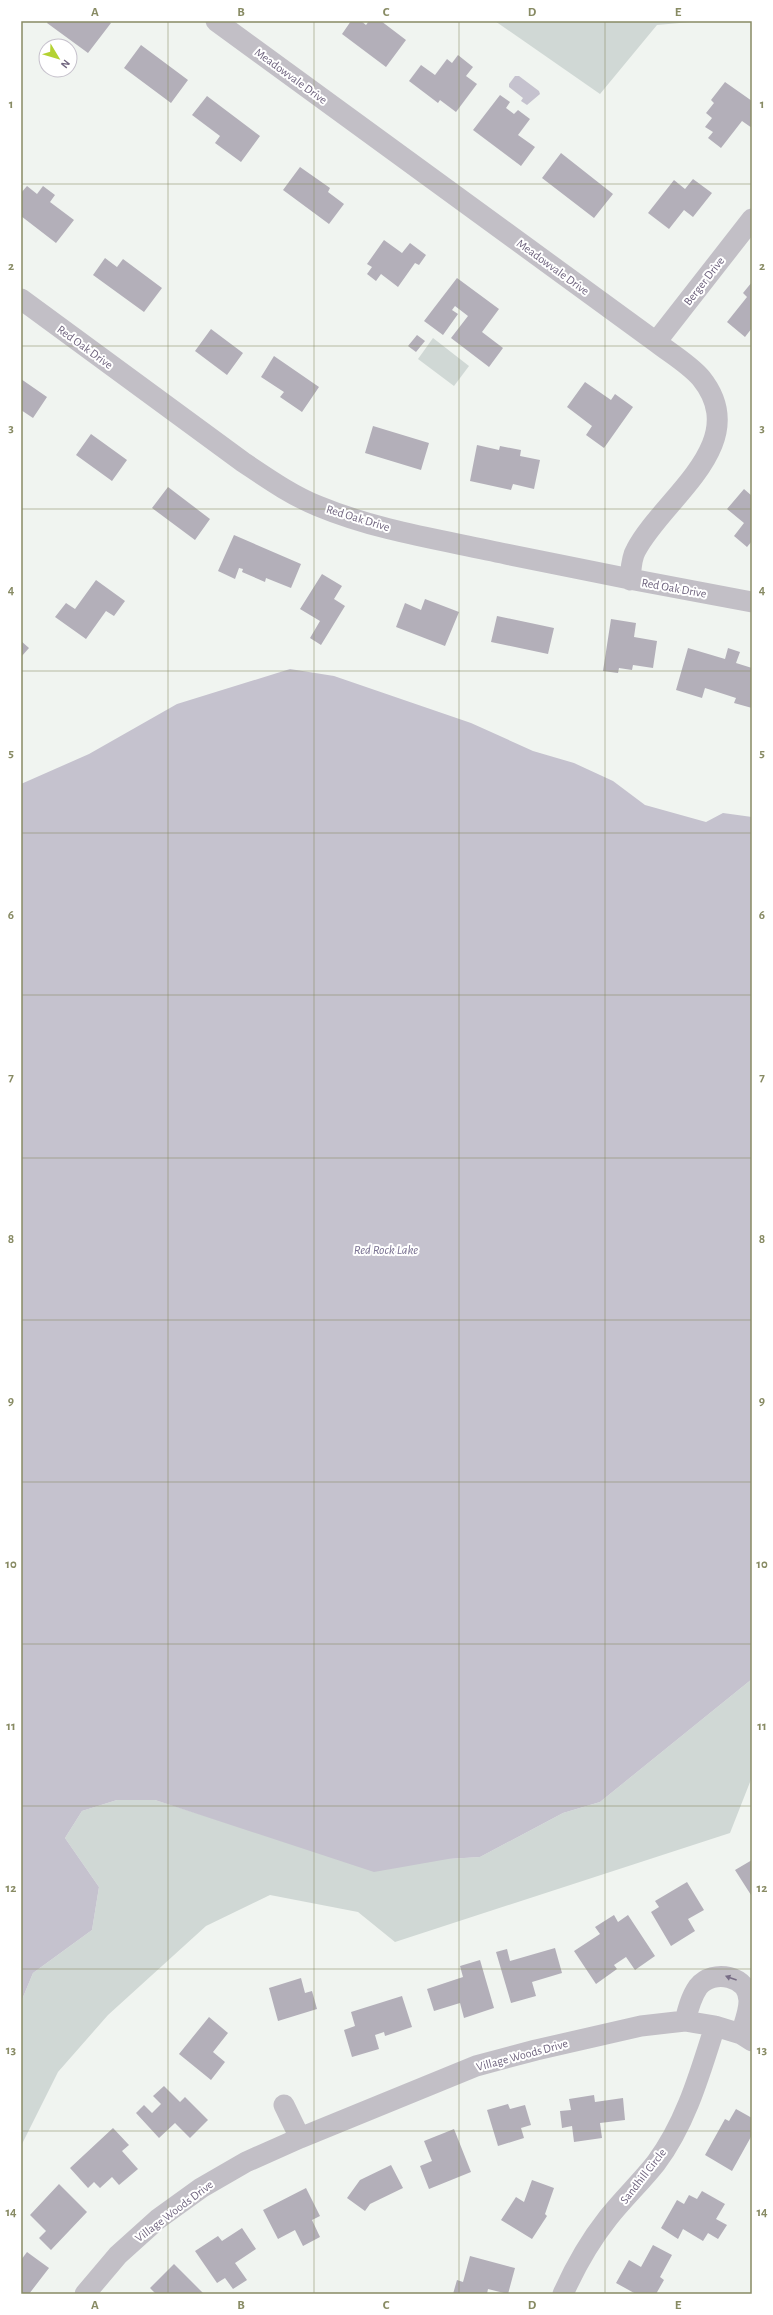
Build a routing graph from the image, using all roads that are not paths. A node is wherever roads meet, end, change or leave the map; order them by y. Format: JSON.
{"nodes":[{"id":1,"x":216,"y":21,"type":"edge"},
{"id":2,"x":752,"y":220,"type":"edge"},
{"id":3,"x":21,"y":299,"type":"edge"},
{"id":4,"x":656,"y":342,"type":"junction"},
{"id":5,"x":630,"y":580,"type":"junction"},
{"id":6,"x":752,"y":602,"type":"edge"},
{"id":7,"x":685,"y":2021,"type":"junction"},
{"id":8,"x":715,"y":2026,"type":"junction"},
{"id":9,"x":746,"y":2038,"type":"edge"},
{"id":10,"x":284,"y":2105,"type":"dead end"},
{"id":11,"x":300,"y":2138,"type":"junction"},
{"id":12,"x":85,"y":2294,"type":"edge"},
{"id":13,"x":563,"y":2294,"type":"edge"}],
"edges":[{"from":1,"to":4,"type":"street","name":"Meadowvale Drive"},
{"from":2,"to":4,"type":"street","name":"Berger Drive"},
{"from":3,"to":5,"type":"street","name":"Red Oak Drive"},
{"from":4,"to":5,"type":"street","name":"Meadowvale Drive"},
{"from":5,"to":6,"type":"street","name":"Red Oak Drive"},
{"from":7,"to":8,"type":"street","name":"Village Woods Drive"},
{"from":9,"to":7,"type":"street","one_way":true},
{"from":7,"to":11,"type":"street","name":"Village Woods Drive"},
{"from":8,"to":9,"type":"street","name":"Village Woods Drive"},
{"from":8,"to":13,"type":"street","name":"Sandhill Circle"},
{"from":10,"to":11,"type":"street"},
{"from":11,"to":12,"type":"street","name":"Village Woods Drive"}]}
